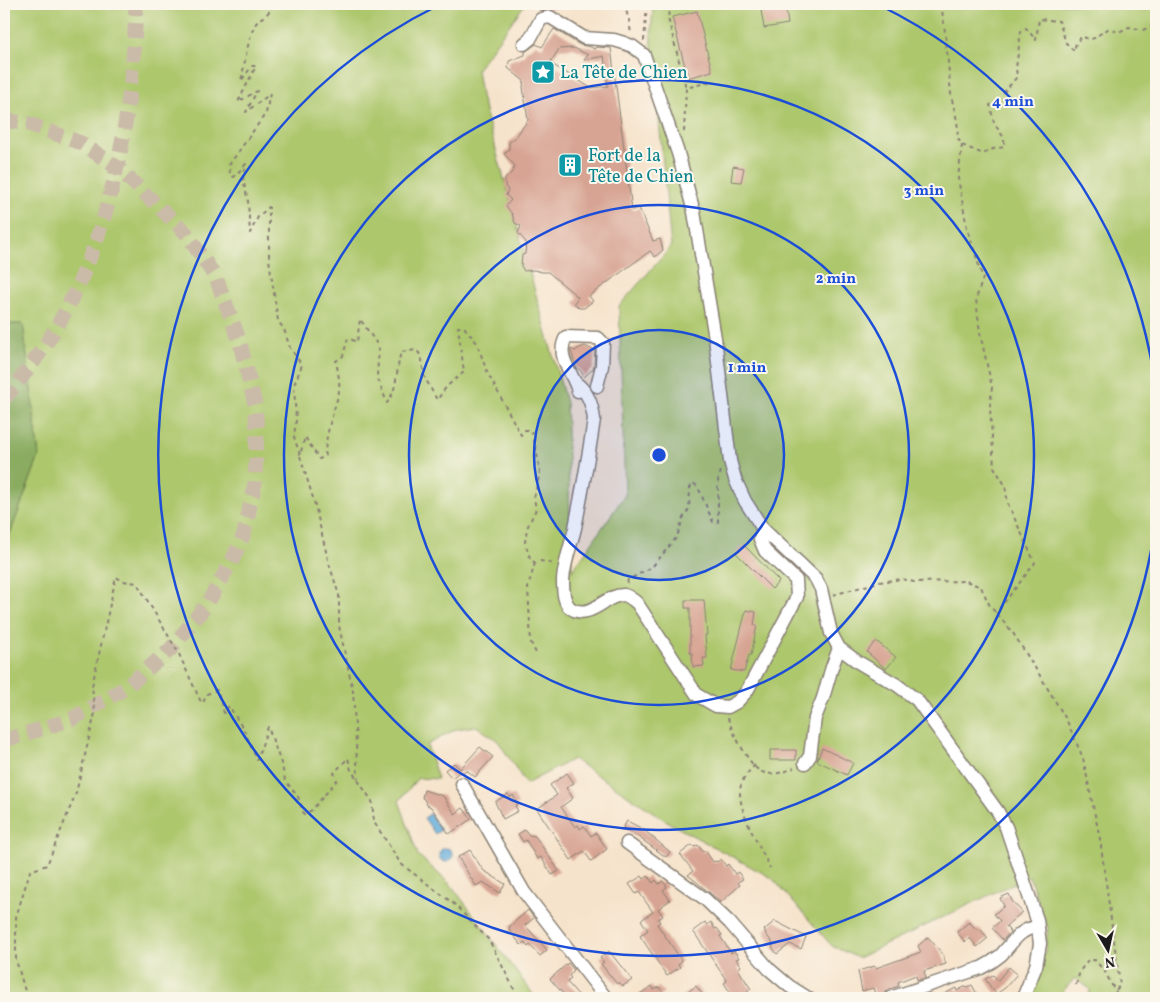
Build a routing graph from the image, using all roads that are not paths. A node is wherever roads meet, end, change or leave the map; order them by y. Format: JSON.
{"nodes":[{"id":1,"x":524,"y":44,"type":"dead end"},
{"id":2,"x":598,"y":386,"type":"dead end"},
{"id":3,"x":763,"y":529,"type":"junction"},
{"id":4,"x":839,"y":648,"type":"junction"},
{"id":5,"x":805,"y":763,"type":"road end"},
{"id":6,"x":462,"y":784,"type":"dead end"},
{"id":7,"x":627,"y":843,"type":"dead end"},
{"id":8,"x":1038,"y":927,"type":"junction"},
{"id":9,"x":606,"y":998,"type":"edge"},
{"id":10,"x":808,"y":998,"type":"edge"},
{"id":11,"x":890,"y":998,"type":"edge"},
{"id":12,"x":1023,"y":998,"type":"edge"}],
"edges":[{"from":1,"to":3,"type":"street"},
{"from":2,"to":3,"type":"street"},
{"from":3,"to":4,"type":"street"},
{"from":4,"to":5,"type":"street"},
{"from":4,"to":8,"type":"street"},
{"from":6,"to":9,"type":"street"},
{"from":7,"to":10,"type":"street"},
{"from":8,"to":11,"type":"street"},
{"from":8,"to":12,"type":"street"}]}
